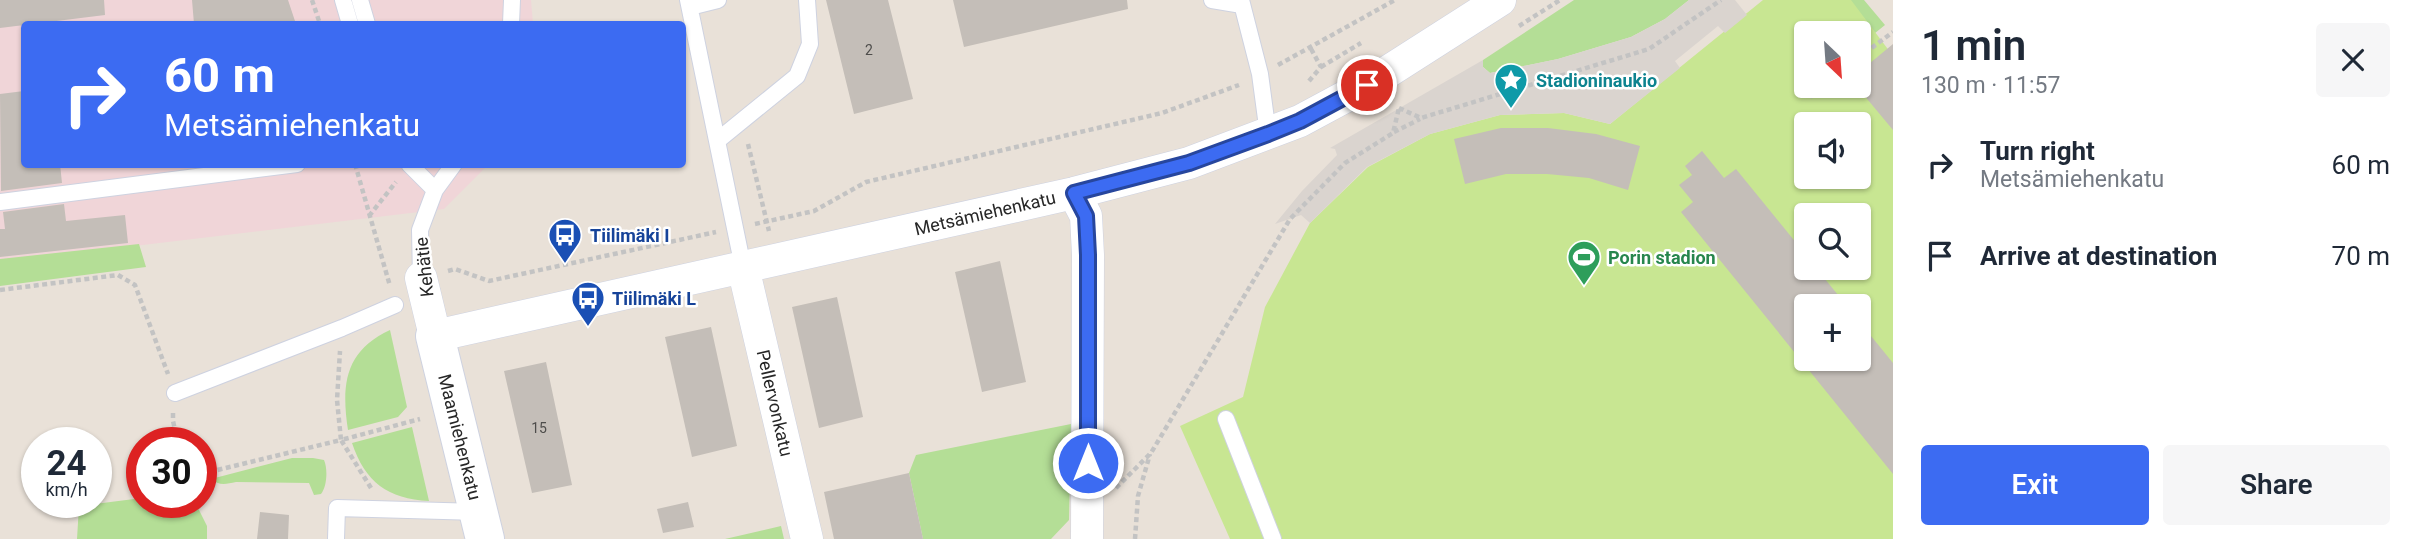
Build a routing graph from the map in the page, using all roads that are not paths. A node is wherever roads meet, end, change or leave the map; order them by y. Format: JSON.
{"nodes":[{"id":1,"x":343,"y":0,"type":"edge"},
{"id":2,"x":360,"y":0,"type":"edge"},
{"id":3,"x":512,"y":0,"type":"edge"},
{"id":4,"x":718,"y":0,"type":"edge"},
{"id":5,"x":807,"y":0,"type":"edge"},
{"id":6,"x":1212,"y":0,"type":"edge"},
{"id":7,"x":1500,"y":0,"type":"edge"},
{"id":8,"x":1241,"y":2,"type":"edge"},
{"id":9,"x":689,"y":4,"type":"edge"},
{"id":10,"x":349,"y":21,"type":"edge"},
{"id":11,"x":366,"y":21,"type":"edge"},
{"id":12,"x":512,"y":21,"type":"edge"},
{"id":13,"x":1268,"y":134,"type":"junction"},
{"id":14,"x":717,"y":141,"type":"junction"},
{"id":15,"x":266,"y":168,"type":"edge"},
{"id":16,"x":413,"y":168,"type":"edge"},
{"id":17,"x":451,"y":168,"type":"edge"},
{"id":18,"x":435,"y":190,"type":"junction"},
{"id":19,"x":1074,"y":193,"type":"junction"},
{"id":20,"x":0,"y":202,"type":"edge"},
{"id":21,"x":743,"y":267,"type":"junction"},
{"id":22,"x":421,"y":278,"type":"joint"},
{"id":23,"x":395,"y":305,"type":"dead end"},
{"id":24,"x":435,"y":336,"type":"junction"},
{"id":25,"x":175,"y":393,"type":"road end"},
{"id":26,"x":1226,"y":419,"type":"dead end"},
{"id":27,"x":482,"y":526,"type":"edge"},
{"id":28,"x":1087,"y":528,"type":"edge"},
{"id":29,"x":336,"y":539,"type":"edge"},
{"id":30,"x":807,"y":539,"type":"edge"},
{"id":31,"x":1273,"y":539,"type":"edge"}],
"edges":[{"from":1,"to":10,"type":"lane"},
{"from":2,"to":11,"type":"lane"},
{"from":3,"to":12,"type":"lane"},
{"from":4,"to":9,"type":"lane"},
{"from":5,"to":14,"type":"lane"},
{"from":6,"to":8,"type":"lane"},
{"from":7,"to":13,"type":"street","name":"Metsämiehenkatu"},
{"from":8,"to":13,"type":"lane"},
{"from":9,"to":14,"type":"lane"},
{"from":13,"to":19,"type":"street","name":"Metsämiehenkatu"},
{"from":14,"to":21,"type":"lane"},
{"from":15,"to":20,"type":"lane"},
{"from":16,"to":18,"type":"lane"},
{"from":17,"to":18,"type":"lane","name":"Kehätie"},
{"from":18,"to":22,"type":"lane","name":"Kehätie"},
{"from":19,"to":21,"type":"street","name":"Metsämiehenkatu"},
{"from":19,"to":28,"type":"street"},
{"from":21,"to":24,"type":"street","name":"Metsämiehenkatu"},
{"from":21,"to":30,"type":"street","name":"Pellervonkatu"},
{"from":22,"to":24,"type":"street","name":"Kehätie"},
{"from":23,"to":25,"type":"lane"},
{"from":24,"to":27,"type":"main road","name":"Maamiehenkatu"},
{"from":26,"to":31,"type":"lane"},
{"from":27,"to":29,"type":"lane"}]}
